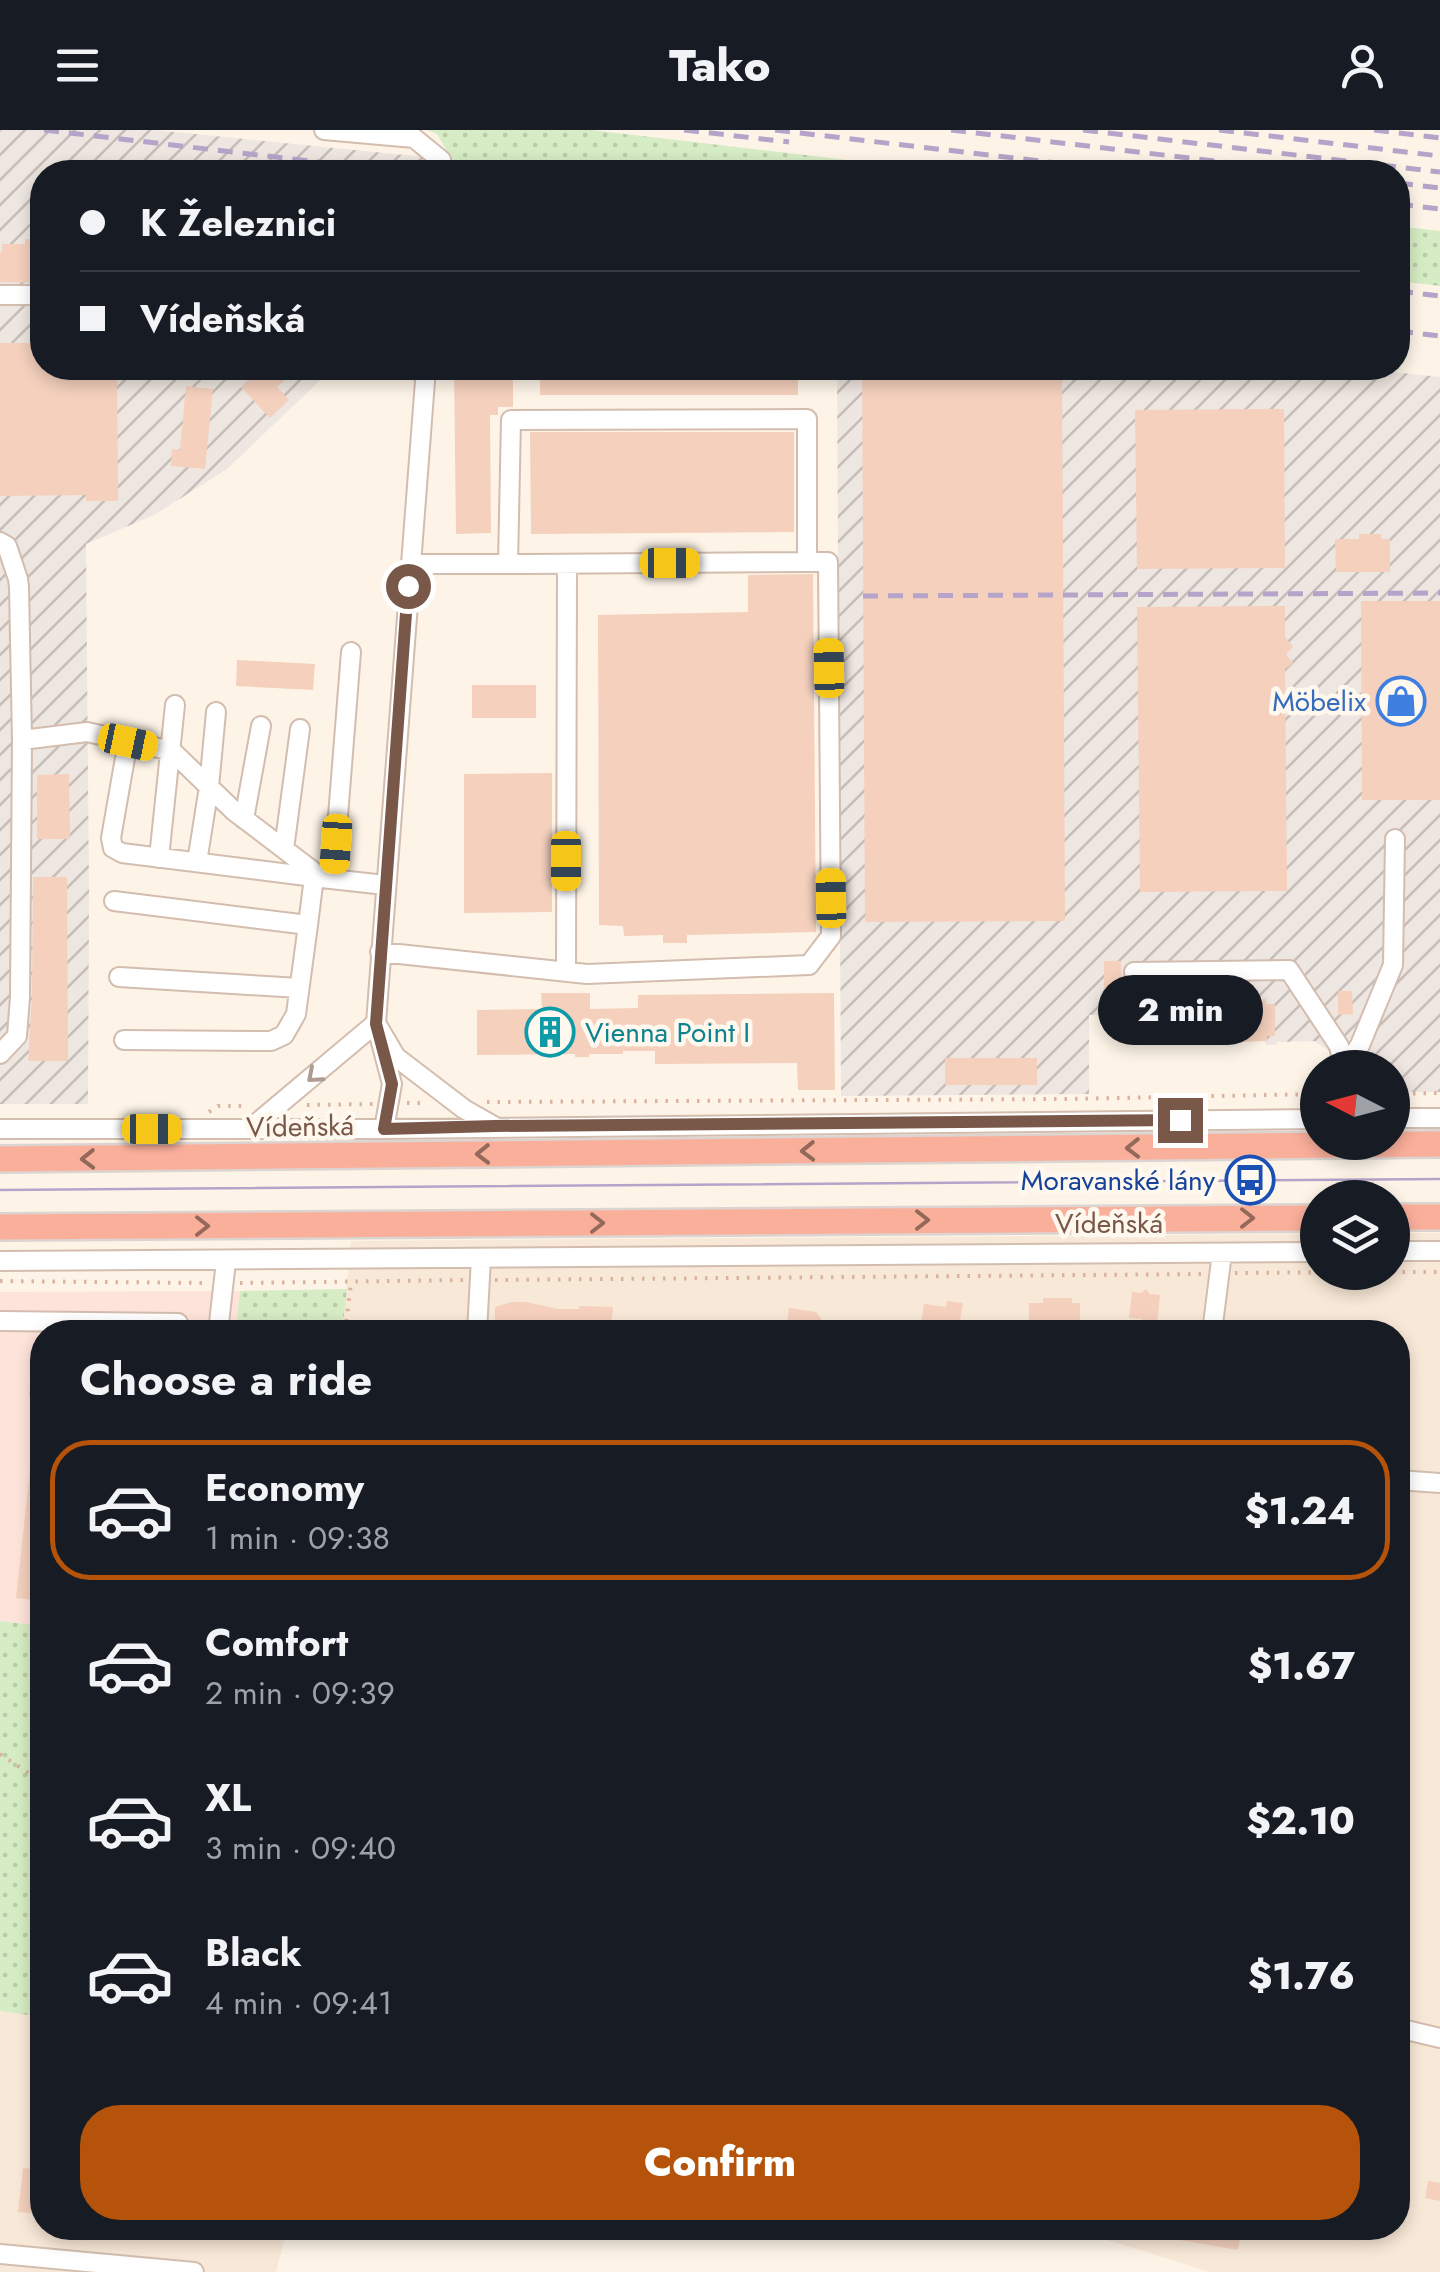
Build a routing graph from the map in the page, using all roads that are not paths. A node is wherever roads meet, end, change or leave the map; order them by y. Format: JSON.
{"nodes":[{"id":1,"x":324,"y":130,"type":"edge"},
{"id":2,"x":441,"y":160,"type":"edge"},
{"id":3,"x":0,"y":295,"type":"edge"},
{"id":4,"x":30,"y":295,"type":"edge"},
{"id":5,"x":425,"y":380,"type":"edge"},
{"id":6,"x":0,"y":542,"type":"edge"},
{"id":7,"x":807,"y":562,"type":"junction"},
{"id":8,"x":410,"y":564,"type":"junction"},
{"id":9,"x":508,"y":564,"type":"junction"},
{"id":10,"x":567,"y":564,"type":"junction"},
{"id":11,"x":351,"y":652,"type":"dead end"},
{"id":12,"x":175,"y":705,"type":"dead end"},
{"id":13,"x":216,"y":712,"type":"dead end"},
{"id":14,"x":261,"y":726,"type":"dead end"},
{"id":15,"x":300,"y":729,"type":"dead end"},
{"id":16,"x":22,"y":740,"type":"junction"},
{"id":17,"x":128,"y":742,"type":"junction"},
{"id":18,"x":172,"y":750,"type":"junction"},
{"id":19,"x":209,"y":787,"type":"junction"},
{"id":20,"x":244,"y":819,"type":"junction"},
{"id":21,"x":1395,"y":840,"type":"dead end"},
{"id":22,"x":284,"y":849,"type":"junction"},
{"id":23,"x":160,"y":858,"type":"junction"},
{"id":24,"x":197,"y":862,"type":"junction"},
{"id":25,"x":323,"y":878,"type":"junction"},
{"id":26,"x":385,"y":885,"type":"junction"},
{"id":27,"x":114,"y":901,"type":"dead end"},
{"id":28,"x":308,"y":925,"type":"junction"},
{"id":29,"x":380,"y":952,"type":"junction"},
{"id":30,"x":566,"y":972,"type":"junction"},
{"id":31,"x":1134,"y":972,"type":"dead end"},
{"id":32,"x":120,"y":978,"type":"dead end"},
{"id":33,"x":300,"y":988,"type":"junction"},
{"id":34,"x":376,"y":1024,"type":"junction"},
{"id":35,"x":124,"y":1040,"type":"dead end"},
{"id":36,"x":1340,"y":1050,"type":"edge"},
{"id":37,"x":1357,"y":1050,"type":"edge"},
{"id":38,"x":0,"y":1054,"type":"edge"},
{"id":39,"x":1410,"y":1118,"type":"edge"},
{"id":40,"x":1440,"y":1118,"type":"edge"},
{"id":41,"x":1300,"y":1119,"type":"edge"},
{"id":42,"x":495,"y":1126,"type":"junction"},
{"id":43,"x":251,"y":1128,"type":"junction"},
{"id":44,"x":384,"y":1129,"type":"junction"},
{"id":45,"x":0,"y":1130,"type":"edge"},
{"id":46,"x":1440,"y":1144,"type":"edge"},
{"id":47,"x":0,"y":1160,"type":"edge"},
{"id":48,"x":1410,"y":1217,"type":"edge"},
{"id":49,"x":1440,"y":1217,"type":"edge"},
{"id":50,"x":1300,"y":1218,"type":"edge"},
{"id":51,"x":0,"y":1227,"type":"edge"},
{"id":52,"x":1410,"y":1251,"type":"edge"},
{"id":53,"x":1440,"y":1251,"type":"edge"},
{"id":54,"x":1222,"y":1252,"type":"junction"},
{"id":55,"x":1300,"y":1252,"type":"edge"},
{"id":56,"x":481,"y":1258,"type":"junction"},
{"id":57,"x":0,"y":1261,"type":"edge"},
{"id":58,"x":226,"y":1261,"type":"junction"},
{"id":59,"x":219,"y":1320,"type":"edge"},
{"id":60,"x":477,"y":1320,"type":"edge"},
{"id":61,"x":1213,"y":1320,"type":"edge"},
{"id":62,"x":0,"y":1322,"type":"edge"},
{"id":63,"x":30,"y":1322,"type":"edge"},
{"id":64,"x":1410,"y":1481,"type":"edge"},
{"id":65,"x":1440,"y":1483,"type":"edge"},
{"id":66,"x":1410,"y":2031,"type":"edge"},
{"id":67,"x":1440,"y":2038,"type":"edge"},
{"id":68,"x":0,"y":2254,"type":"edge"},
{"id":69,"x":194,"y":2272,"type":"edge"}],
"edges":[{"from":1,"to":2,"type":"street"},
{"from":3,"to":4,"type":"street"},
{"from":5,"to":8,"type":"street"},
{"from":6,"to":16,"type":"street"},
{"from":7,"to":9,"type":"street"},
{"from":7,"to":10,"type":"street"},
{"from":7,"to":30,"type":"street"},
{"from":8,"to":9,"type":"street"},
{"from":8,"to":26,"type":"street"},
{"from":9,"to":10,"type":"street"},
{"from":10,"to":30,"type":"street"},
{"from":11,"to":25,"type":"street"},
{"from":12,"to":18,"type":"street"},
{"from":13,"to":19,"type":"street"},
{"from":14,"to":20,"type":"street"},
{"from":15,"to":22,"type":"street"},
{"from":16,"to":17,"type":"street"},
{"from":16,"to":38,"type":"street"},
{"from":17,"to":18,"type":"street"},
{"from":17,"to":23,"type":"street"},
{"from":18,"to":19,"type":"street"},
{"from":18,"to":23,"type":"street"},
{"from":19,"to":20,"type":"street"},
{"from":19,"to":24,"type":"street"},
{"from":20,"to":22,"type":"street"},
{"from":21,"to":37,"type":"street"},
{"from":22,"to":25,"type":"street"},
{"from":23,"to":24,"type":"street"},
{"from":24,"to":25,"type":"street"},
{"from":25,"to":26,"type":"street"},
{"from":25,"to":28,"type":"street"},
{"from":26,"to":29,"type":"street"},
{"from":27,"to":28,"type":"street"},
{"from":28,"to":33,"type":"street"},
{"from":29,"to":30,"type":"street"},
{"from":29,"to":34,"type":"street"},
{"from":31,"to":36,"type":"street"},
{"from":32,"to":33,"type":"street"},
{"from":33,"to":35,"type":"street"},
{"from":34,"to":42,"type":"street"},
{"from":34,"to":43,"type":"street","one_way":true},
{"from":34,"to":44,"type":"street"},
{"from":39,"to":40,"type":"street"},
{"from":41,"to":42,"type":"street","name":"Vídeňská"},
{"from":42,"to":44,"type":"street","name":"Vídeňská"},
{"from":43,"to":44,"type":"street","name":"Vídeňská"},
{"from":43,"to":45,"type":"street","name":"Vídeňská"},
{"from":46,"to":47,"type":"highway","name":"Vídeňská","one_way":true},
{"from":48,"to":49,"type":"highway"},
{"from":51,"to":50,"type":"highway","name":"Vídeňská","one_way":true},
{"from":52,"to":53,"type":"street"},
{"from":54,"to":55,"type":"street","name":"Vídeňská"},
{"from":54,"to":56,"type":"street","name":"Vídeňská"},
{"from":54,"to":61,"type":"street"},
{"from":56,"to":58,"type":"street","name":"Vídeňská"},
{"from":56,"to":60,"type":"street"},
{"from":57,"to":58,"type":"street","name":"Vídeňská"},
{"from":58,"to":59,"type":"street"},
{"from":62,"to":63,"type":"street"},
{"from":64,"to":65,"type":"street"},
{"from":66,"to":67,"type":"street"},
{"from":68,"to":69,"type":"street"}]}
